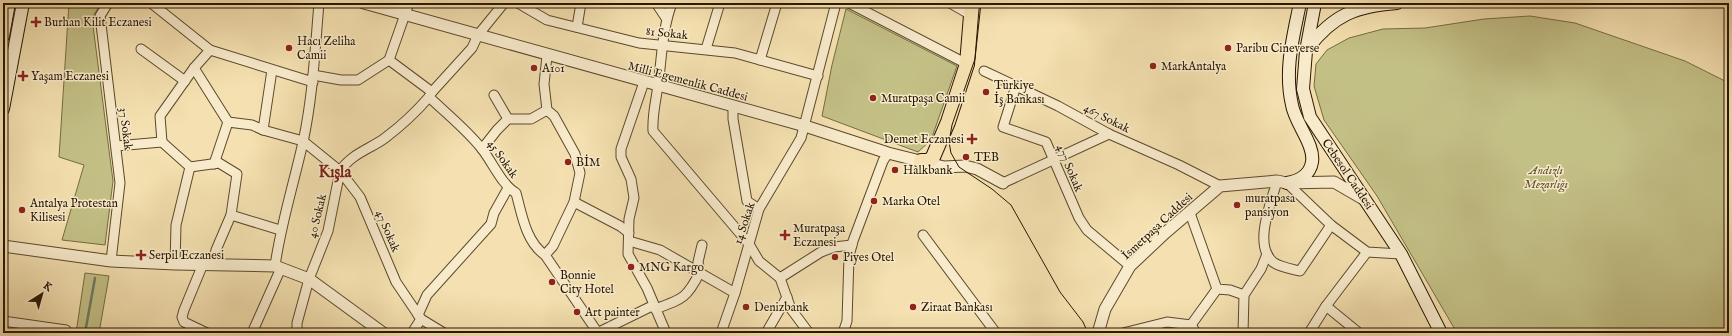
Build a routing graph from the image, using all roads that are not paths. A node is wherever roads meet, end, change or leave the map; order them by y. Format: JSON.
{"nodes":[{"id":1,"x":9,"y":3,"type":"edge"},
{"id":2,"x":24,"y":3,"type":"edge"},
{"id":3,"x":108,"y":3,"type":"edge"},
{"id":4,"x":151,"y":3,"type":"edge"},
{"id":5,"x":319,"y":3,"type":"edge"},
{"id":6,"x":364,"y":3,"type":"edge"},
{"id":7,"x":408,"y":3,"type":"edge"},
{"id":8,"x":504,"y":3,"type":"edge"},
{"id":9,"x":518,"y":3,"type":"edge"},
{"id":10,"x":581,"y":3,"type":"edge"},
{"id":11,"x":656,"y":3,"type":"edge"},
{"id":12,"x":672,"y":3,"type":"edge"},
{"id":13,"x":720,"y":3,"type":"edge"},
{"id":14,"x":777,"y":3,"type":"edge"},
{"id":15,"x":836,"y":3,"type":"edge"},
{"id":16,"x":849,"y":3,"type":"edge"},
{"id":17,"x":950,"y":3,"type":"edge"},
{"id":18,"x":1315,"y":3,"type":"edge"},
{"id":19,"x":1397,"y":3,"type":"edge"},
{"id":20,"x":1299,"y":4,"type":"edge"},
{"id":21,"x":972,"y":9,"type":"edge"},
{"id":22,"x":406,"y":14,"type":"junction"},
{"id":23,"x":666,"y":18,"type":"junction"},
{"id":24,"x":576,"y":27,"type":"junction"},
{"id":25,"x":478,"y":35,"type":"junction"},
{"id":26,"x":3,"y":36,"type":"edge"},
{"id":27,"x":661,"y":46,"type":"junction"},
{"id":28,"x":141,"y":48,"type":"dead end"},
{"id":29,"x":706,"y":49,"type":"junction"},
{"id":30,"x":210,"y":50,"type":"junction"},
{"id":31,"x":1306,"y":51,"type":"junction"},
{"id":32,"x":547,"y":56,"type":"junction"},
{"id":33,"x":389,"y":60,"type":"junction"},
{"id":34,"x":760,"y":60,"type":"junction"},
{"id":35,"x":967,"y":64,"type":"junction"},
{"id":36,"x":194,"y":68,"type":"junction"},
{"id":37,"x":272,"y":70,"type":"junction"},
{"id":38,"x":984,"y":71,"type":"dead end"},
{"id":39,"x":818,"y":76,"type":"junction"},
{"id":40,"x":313,"y":78,"type":"junction"},
{"id":41,"x":185,"y":81,"type":"junction"},
{"id":42,"x":644,"y":82,"type":"junction"},
{"id":43,"x":658,"y":85,"type":"junction"},
{"id":44,"x":1016,"y":86,"type":"junction"},
{"id":45,"x":430,"y":95,"type":"junction"},
{"id":46,"x":494,"y":95,"type":"dead end"},
{"id":47,"x":733,"y":106,"type":"junction"},
{"id":48,"x":3,"y":109,"type":"edge"},
{"id":49,"x":547,"y":110,"type":"junction"},
{"id":50,"x":508,"y":119,"type":"junction"},
{"id":51,"x":228,"y":122,"type":"junction"},
{"id":52,"x":804,"y":126,"type":"junction"},
{"id":53,"x":264,"y":130,"type":"junction"},
{"id":54,"x":1109,"y":134,"type":"junction"},
{"id":55,"x":303,"y":141,"type":"junction"},
{"id":56,"x":162,"y":142,"type":"junction"},
{"id":57,"x":116,"y":146,"type":"junction"},
{"id":58,"x":482,"y":149,"type":"junction"},
{"id":59,"x":888,"y":153,"type":"junction"},
{"id":60,"x":1054,"y":160,"type":"junction"},
{"id":61,"x":921,"y":161,"type":"junction"},
{"id":62,"x":214,"y":164,"type":"junction"},
{"id":63,"x":190,"y":167,"type":"junction"},
{"id":64,"x":340,"y":171,"type":"junction"},
{"id":65,"x":1282,"y":182,"type":"junction"},
{"id":66,"x":1003,"y":184,"type":"joint"},
{"id":67,"x":1220,"y":186,"type":"junction"},
{"id":68,"x":508,"y":188,"type":"junction"},
{"id":69,"x":1366,"y":200,"type":"junction"},
{"id":70,"x":574,"y":202,"type":"junction"},
{"id":71,"x":759,"y":209,"type":"junction"},
{"id":72,"x":1190,"y":213,"type":"junction"},
{"id":73,"x":231,"y":215,"type":"junction"},
{"id":74,"x":1331,"y":225,"type":"junction"},
{"id":75,"x":280,"y":230,"type":"junction"},
{"id":76,"x":923,"y":235,"type":"dead end"},
{"id":77,"x":629,"y":237,"type":"junction"},
{"id":78,"x":749,"y":244,"type":"junction"},
{"id":79,"x":702,"y":245,"type":"dead end"},
{"id":80,"x":852,"y":245,"type":"junction"},
{"id":81,"x":3,"y":246,"type":"edge"},
{"id":82,"x":1367,"y":252,"type":"junction"},
{"id":83,"x":1266,"y":254,"type":"junction"},
{"id":84,"x":1401,"y":254,"type":"junction"},
{"id":85,"x":545,"y":255,"type":"junction"},
{"id":86,"x":111,"y":261,"type":"junction"},
{"id":87,"x":175,"y":264,"type":"junction"},
{"id":88,"x":208,"y":264,"type":"junction"},
{"id":89,"x":1130,"y":266,"type":"junction"},
{"id":90,"x":278,"y":267,"type":"junction"},
{"id":91,"x":700,"y":272,"type":"junction"},
{"id":92,"x":780,"y":278,"type":"junction"},
{"id":93,"x":309,"y":279,"type":"junction"},
{"id":94,"x":1217,"y":288,"type":"junction"},
{"id":95,"x":735,"y":293,"type":"junction"},
{"id":96,"x":1244,"y":295,"type":"junction"},
{"id":97,"x":787,"y":298,"type":"junction"},
{"id":98,"x":1326,"y":306,"type":"junction"},
{"id":99,"x":655,"y":307,"type":"junction"},
{"id":100,"x":419,"y":317,"type":"junction"},
{"id":101,"x":3,"y":321,"type":"edge"},
{"id":102,"x":1193,"y":329,"type":"edge"},
{"id":103,"x":65,"y":333,"type":"edge"},
{"id":104,"x":207,"y":333,"type":"edge"},
{"id":105,"x":252,"y":333,"type":"edge"},
{"id":106,"x":298,"y":333,"type":"edge"},
{"id":107,"x":383,"y":333,"type":"edge"},
{"id":108,"x":412,"y":333,"type":"edge"},
{"id":109,"x":444,"y":333,"type":"edge"},
{"id":110,"x":598,"y":333,"type":"edge"},
{"id":111,"x":666,"y":333,"type":"edge"},
{"id":112,"x":721,"y":333,"type":"edge"},
{"id":113,"x":766,"y":333,"type":"edge"},
{"id":114,"x":809,"y":333,"type":"edge"},
{"id":115,"x":843,"y":333,"type":"edge"},
{"id":116,"x":996,"y":333,"type":"edge"},
{"id":117,"x":1098,"y":333,"type":"edge"},
{"id":118,"x":1123,"y":333,"type":"edge"},
{"id":119,"x":1243,"y":333,"type":"edge"},
{"id":120,"x":1310,"y":333,"type":"edge"},
{"id":121,"x":1359,"y":333,"type":"edge"},
{"id":122,"x":1441,"y":333,"type":"edge"}],
"edges":[{"from":1,"to":26,"type":"main road"},
{"from":2,"to":48,"type":"main road"},
{"from":3,"to":57,"type":"street","name":"37 Sokak"},
{"from":4,"to":30,"type":"street"},
{"from":5,"to":40,"type":"street"},
{"from":6,"to":22,"type":"street","name":"Milli Egemenlik Caddesi"},
{"from":7,"to":22,"type":"street"},
{"from":8,"to":25,"type":"street"},
{"from":9,"to":24,"type":"street","name":"81 Sokak"},
{"from":10,"to":24,"type":"street"},
{"from":11,"to":23,"type":"street"},
{"from":12,"to":23,"type":"street"},
{"from":13,"to":29,"type":"street"},
{"from":14,"to":34,"type":"street"},
{"from":15,"to":39,"type":"street","name":"14 Sokak"},
{"from":16,"to":35,"type":"street"},
{"from":17,"to":21,"type":"street"},
{"from":18,"to":31,"type":"main road","name":"Cebesol Caddesi"},
{"from":19,"to":31,"type":"main road"},
{"from":20,"to":65,"type":"main road","name":"Cebesol Caddesi"},
{"from":21,"to":35,"type":"main road"},
{"from":22,"to":25,"type":"street","name":"Milli Egemenlik Caddesi"},
{"from":22,"to":33,"type":"street"},
{"from":23,"to":27,"type":"street"},
{"from":24,"to":27,"type":"street","name":"81 Sokak"},
{"from":25,"to":32,"type":"street","name":"Milli Egemenlik Caddesi"},
{"from":25,"to":45,"type":"street"},
{"from":27,"to":29,"type":"street","name":"81 Sokak"},
{"from":27,"to":43,"type":"street"},
{"from":28,"to":41,"type":"street"},
{"from":29,"to":34,"type":"street","name":"81 Sokak"},
{"from":30,"to":36,"type":"street"},
{"from":30,"to":37,"type":"street"},
{"from":31,"to":69,"type":"main road","name":"Cebesol Caddesi"},
{"from":32,"to":42,"type":"street","name":"Milli Egemenlik Caddesi"},
{"from":32,"to":49,"type":"street"},
{"from":33,"to":40,"type":"street"},
{"from":33,"to":45,"type":"street","name":"45 Sokak"},
{"from":34,"to":39,"type":"street","name":"81 Sokak"},
{"from":35,"to":61,"type":"main road"},
{"from":36,"to":41,"type":"street"},
{"from":36,"to":51,"type":"street"},
{"from":37,"to":40,"type":"street"},
{"from":37,"to":53,"type":"street"},
{"from":38,"to":44,"type":"street","name":"467 Sokak"},
{"from":39,"to":52,"type":"street","name":"14 Sokak"},
{"from":40,"to":55,"type":"street"},
{"from":41,"to":56,"type":"street"},
{"from":42,"to":43,"type":"street","name":"Milli Egemenlik Caddesi"},
{"from":42,"to":77,"type":"street"},
{"from":43,"to":47,"type":"street","name":"Milli Egemenlik Caddesi"},
{"from":43,"to":78,"type":"street"},
{"from":44,"to":54,"type":"street","name":"467 Sokak"},
{"from":44,"to":60,"type":"street","name":"477 Sokak"},
{"from":45,"to":58,"type":"street","name":"45 Sokak"},
{"from":45,"to":64,"type":"street"},
{"from":46,"to":50,"type":"street"},
{"from":47,"to":52,"type":"street","name":"Milli Egemenlik Caddesi"},
{"from":47,"to":71,"type":"street"},
{"from":49,"to":50,"type":"street"},
{"from":49,"to":70,"type":"street"},
{"from":50,"to":58,"type":"street"},
{"from":51,"to":53,"type":"street"},
{"from":51,"to":62,"type":"street"},
{"from":52,"to":59,"type":"street","name":"Milli Egemenlik Caddesi"},
{"from":52,"to":71,"type":"street","name":"14 Sokak"},
{"from":53,"to":55,"type":"street"},
{"from":54,"to":60,"type":"street"},
{"from":54,"to":67,"type":"street","name":"467 Sokak"},
{"from":55,"to":64,"type":"street","name":"47 Sokak"},
{"from":55,"to":75,"type":"street"},
{"from":56,"to":57,"type":"street"},
{"from":56,"to":63,"type":"street"},
{"from":57,"to":86,"type":"street","name":"37 Sokak"},
{"from":58,"to":68,"type":"street","name":"45 Sokak"},
{"from":59,"to":61,"type":"street","name":"Milli Egemenlik Caddesi"},
{"from":59,"to":80,"type":"street"},
{"from":60,"to":66,"type":"street"},
{"from":60,"to":89,"type":"street","name":"477 Sokak"},
{"from":61,"to":66,"type":"street","name":"Milli Egemenlik Caddesi"},
{"from":62,"to":63,"type":"street"},
{"from":62,"to":73,"type":"street"},
{"from":63,"to":87,"type":"street"},
{"from":64,"to":93,"type":"street","name":"40 Sokak"},
{"from":64,"to":100,"type":"street","name":"47 Sokak"},
{"from":65,"to":67,"type":"street"},
{"from":65,"to":69,"type":"street"},
{"from":65,"to":74,"type":"street"},
{"from":65,"to":83,"type":"street"},
{"from":67,"to":72,"type":"street","name":"İsmetpaşa Caddesi"},
{"from":68,"to":85,"type":"street","name":"45 Sokak"},
{"from":68,"to":100,"type":"street"},
{"from":69,"to":84,"type":"main road","name":"Cebesol Caddesi"},
{"from":70,"to":77,"type":"street"},
{"from":70,"to":85,"type":"street"},
{"from":71,"to":78,"type":"street","name":"14 Sokak"},
{"from":72,"to":89,"type":"street","name":"İsmetpaşa Caddesi"},
{"from":72,"to":94,"type":"street"},
{"from":73,"to":75,"type":"street"},
{"from":73,"to":88,"type":"street"},
{"from":74,"to":82,"type":"street"},
{"from":74,"to":83,"type":"street"},
{"from":75,"to":90,"type":"street"},
{"from":76,"to":116,"type":"street"},
{"from":77,"to":91,"type":"street"},
{"from":77,"to":99,"type":"street"},
{"from":78,"to":92,"type":"street"},
{"from":78,"to":95,"type":"street","name":"14 Sokak"},
{"from":79,"to":91,"type":"street"},
{"from":80,"to":92,"type":"street"},
{"from":80,"to":115,"type":"street"},
{"from":81,"to":86,"type":"street"},
{"from":82,"to":84,"type":"street"},
{"from":82,"to":98,"type":"street"},
{"from":83,"to":96,"type":"street"},
{"from":84,"to":122,"type":"main road","name":"Cebesol Caddesi"},
{"from":85,"to":110,"type":"street","name":"45 Sokak"},
{"from":86,"to":87,"type":"street"},
{"from":87,"to":88,"type":"street"},
{"from":88,"to":90,"type":"street"},
{"from":88,"to":104,"type":"street"},
{"from":89,"to":117,"type":"street","name":"İsmetpaşa Caddesi"},
{"from":90,"to":93,"type":"street"},
{"from":90,"to":105,"type":"street"},
{"from":91,"to":95,"type":"street"},
{"from":91,"to":99,"type":"street"},
{"from":92,"to":97,"type":"street"},
{"from":93,"to":106,"type":"street","name":"40 Sokak"},
{"from":93,"to":107,"type":"street"},
{"from":94,"to":96,"type":"street"},
{"from":94,"to":102,"type":"street"},
{"from":95,"to":112,"type":"street","name":"14 Sokak"},
{"from":96,"to":119,"type":"street"},
{"from":97,"to":113,"type":"street"},
{"from":97,"to":114,"type":"street"},
{"from":98,"to":120,"type":"street"},
{"from":98,"to":121,"type":"street"},
{"from":99,"to":110,"type":"street"},
{"from":99,"to":111,"type":"street"},
{"from":100,"to":108,"type":"street"},
{"from":100,"to":109,"type":"street","name":"47 Sokak"},
{"from":101,"to":103,"type":"street"},
{"from":102,"to":118,"type":"street"}]}
